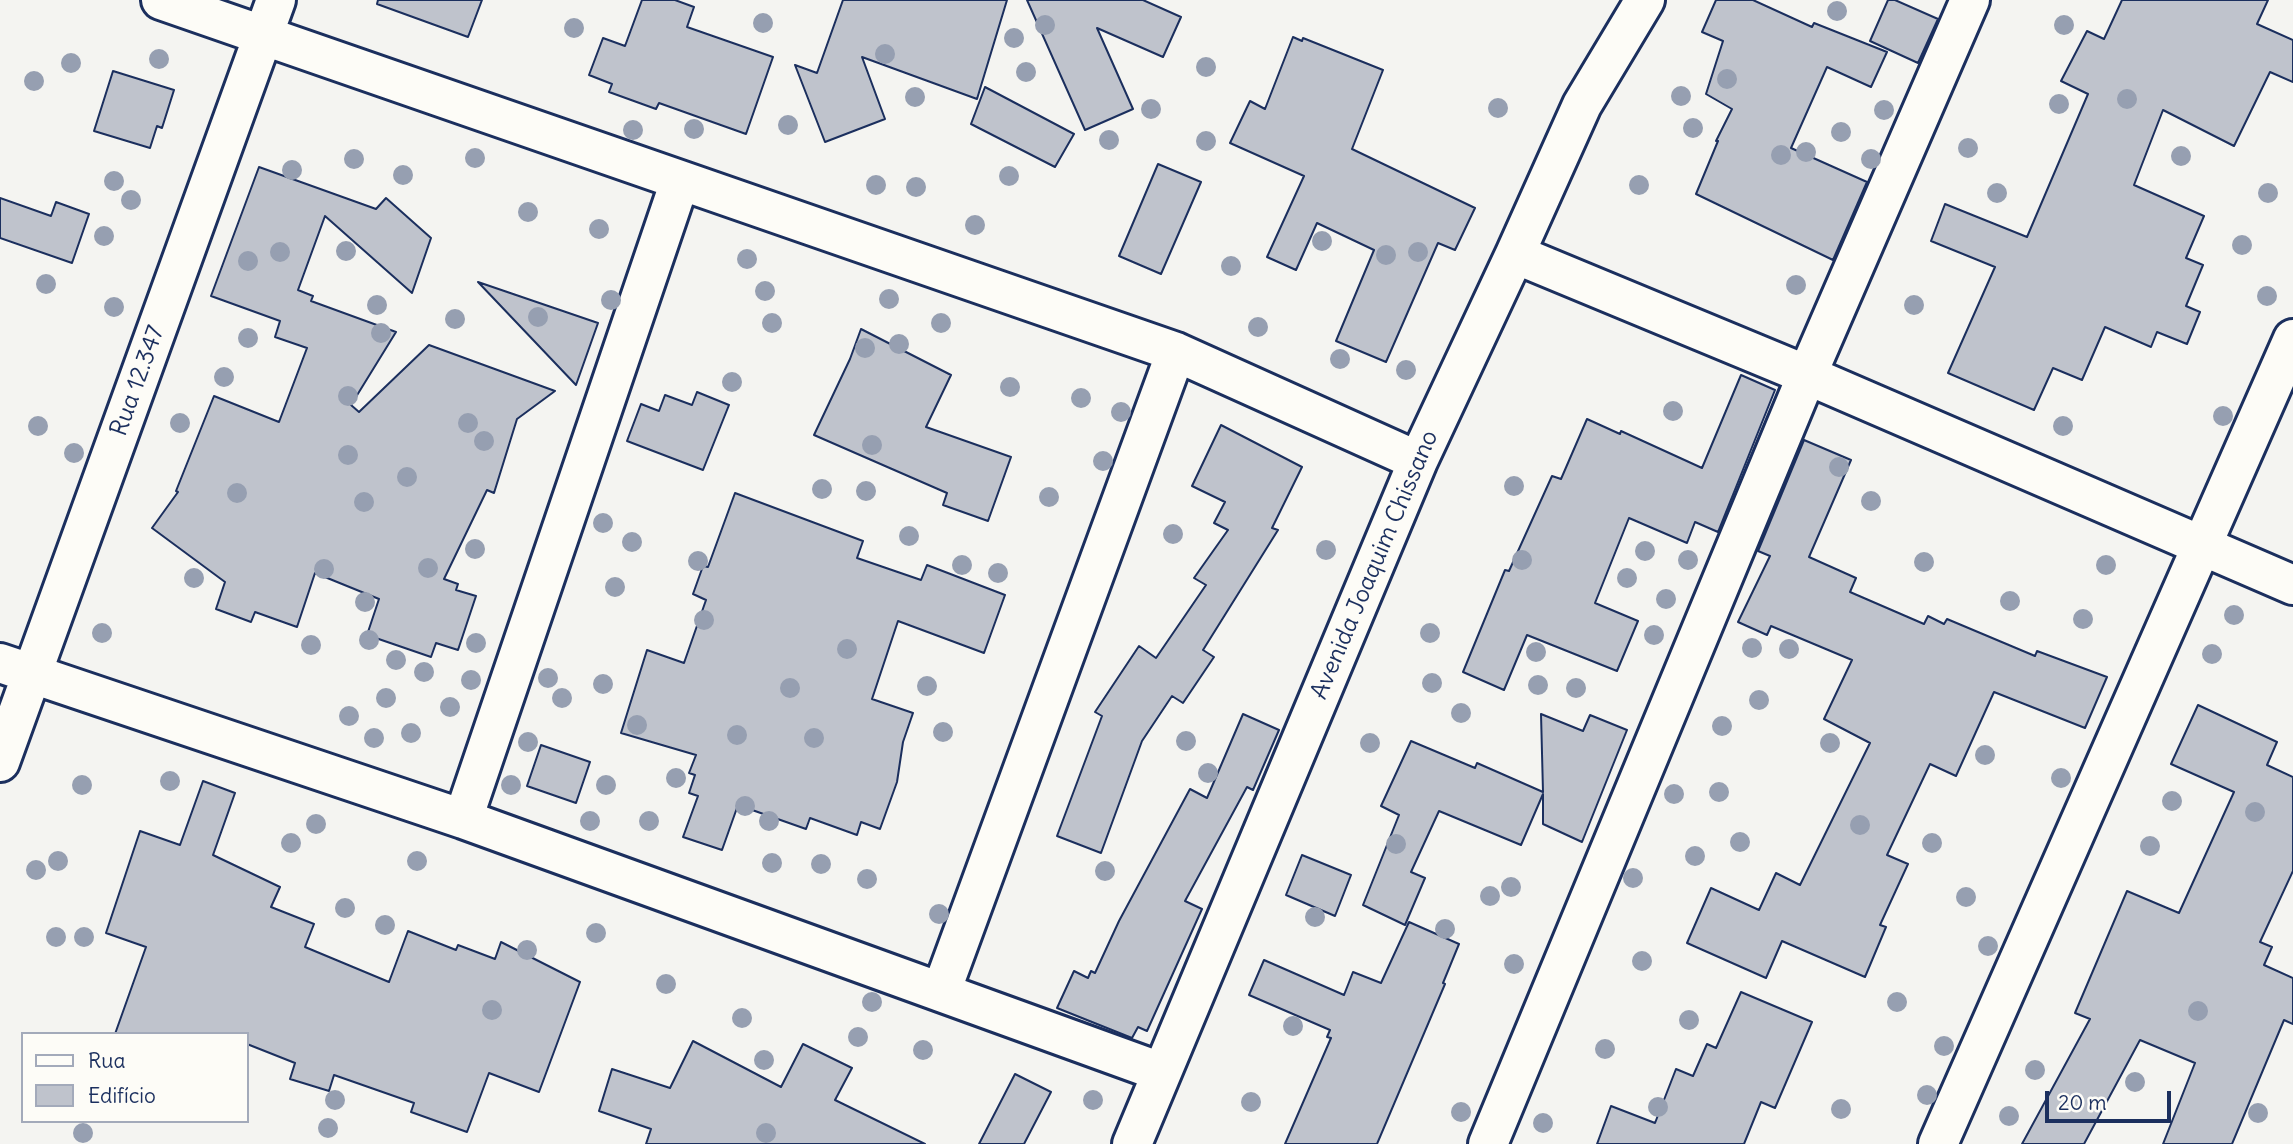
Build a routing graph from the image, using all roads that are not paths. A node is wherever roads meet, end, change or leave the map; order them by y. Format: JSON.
{"nodes":[{"id":1,"x":161,"y":0,"type":"edge"},
{"id":2,"x":1970,"y":0,"type":"edge"},
{"id":3,"x":1636,"y":3,"type":"edge"},
{"id":4,"x":269,"y":17,"type":"edge"},
{"id":5,"x":680,"y":181,"type":"junction"},
{"id":6,"x":1516,"y":254,"type":"junction"},
{"id":7,"x":2293,"y":339,"type":"edge"},
{"id":8,"x":1176,"y":352,"type":"junction"},
{"id":9,"x":1807,"y":375,"type":"junction"},
{"id":10,"x":1418,"y":461,"type":"junction"},
{"id":11,"x":2203,"y":547,"type":"junction"},
{"id":12,"x":2293,"y":584,"type":"edge"},
{"id":13,"x":16,"y":669,"type":"edge"},
{"id":14,"x":0,"y":762,"type":"edge"},
{"id":15,"x":463,"y":819,"type":"junction"},
{"id":16,"x":941,"y":992,"type":"junction"},
{"id":17,"x":1161,"y":1072,"type":"junction"},
{"id":18,"x":1132,"y":1144,"type":"edge"},
{"id":19,"x":1488,"y":1144,"type":"edge"},
{"id":20,"x":1938,"y":1144,"type":"edge"}],
"edges":[{"from":1,"to":4,"type":"street"},
{"from":2,"to":9,"type":"street"},
{"from":3,"to":6,"type":"street","name":"Avenida Joaquim Chissano"},
{"from":4,"to":5,"type":"street"},
{"from":4,"to":13,"type":"street","name":"Rua 12.347"},
{"from":5,"to":8,"type":"street"},
{"from":5,"to":15,"type":"street"},
{"from":6,"to":9,"type":"street"},
{"from":6,"to":10,"type":"street","name":"Avenida Joaquim Chissano"},
{"from":7,"to":11,"type":"street"},
{"from":8,"to":10,"type":"street"},
{"from":8,"to":16,"type":"street"},
{"from":9,"to":11,"type":"street"},
{"from":9,"to":19,"type":"street"},
{"from":10,"to":17,"type":"street","name":"Avenida Joaquim Chissano"},
{"from":11,"to":12,"type":"street"},
{"from":11,"to":20,"type":"street"},
{"from":13,"to":14,"type":"street","name":"Rua 12.347"},
{"from":13,"to":15,"type":"street"},
{"from":15,"to":16,"type":"street"},
{"from":16,"to":17,"type":"street"},
{"from":17,"to":18,"type":"street","name":"Avenida Joaquim Chissano"}]}
